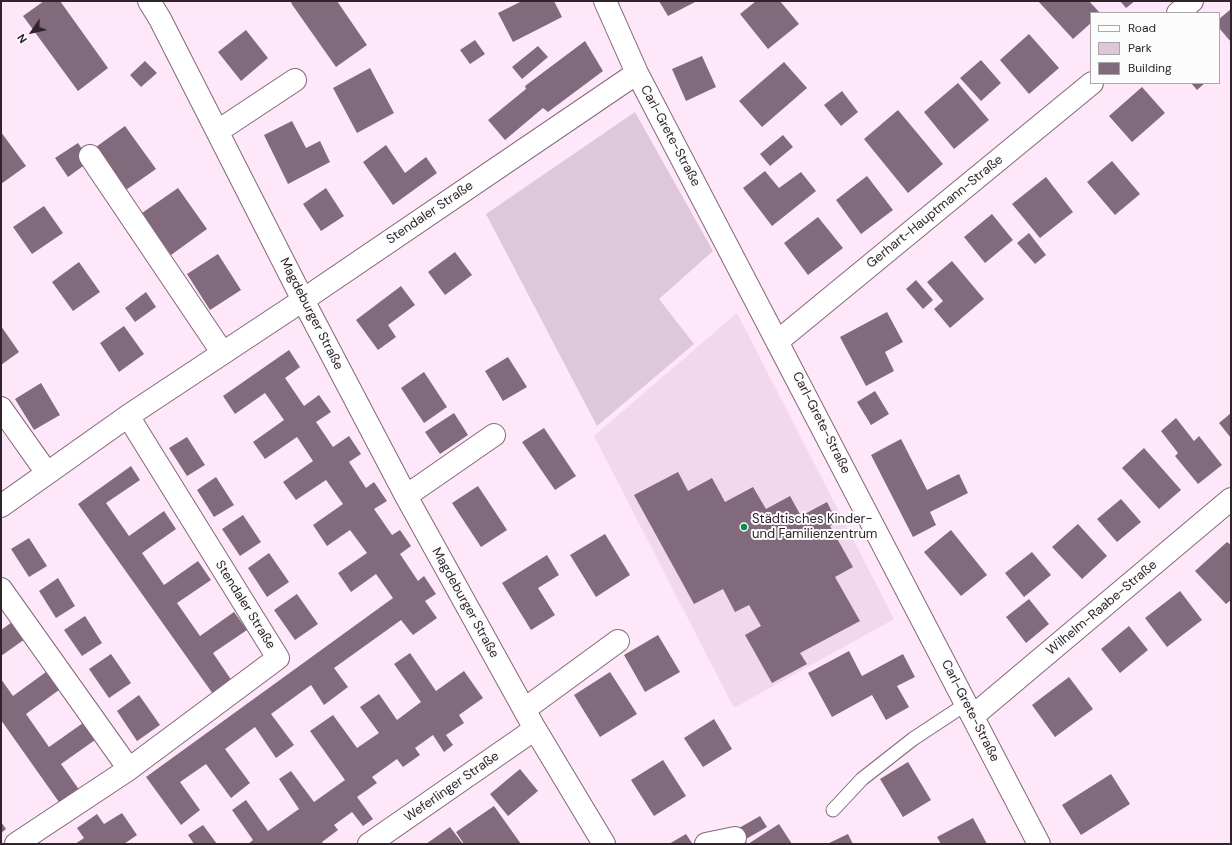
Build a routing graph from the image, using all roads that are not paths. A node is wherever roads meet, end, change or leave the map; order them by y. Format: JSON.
{"nodes":[{"id":1,"x":149,"y":1,"type":"edge"},
{"id":2,"x":605,"y":1,"type":"edge"},
{"id":3,"x":1192,"y":1,"type":"edge"},
{"id":4,"x":1179,"y":12,"type":"edge"},
{"id":5,"x":637,"y":72,"type":"junction"},
{"id":6,"x":295,"y":80,"type":"dead end"},
{"id":7,"x":1091,"y":84,"type":"edge"},
{"id":8,"x":218,"y":131,"type":"junction"},
{"id":9,"x":90,"y":156,"type":"dead end"},
{"id":10,"x":303,"y":300,"type":"junction"},
{"id":11,"x":778,"y":341,"type":"junction"},
{"id":12,"x":222,"y":352,"type":"junction"},
{"id":13,"x":1,"y":408,"type":"edge"},
{"id":14,"x":128,"y":416,"type":"junction"},
{"id":15,"x":494,"y":435,"type":"dead end"},
{"id":16,"x":47,"y":473,"type":"junction"},
{"id":17,"x":406,"y":496,"type":"junction"},
{"id":18,"x":1231,"y":499,"type":"edge"},
{"id":19,"x":1,"y":506,"type":"edge"},
{"id":20,"x":1,"y":590,"type":"edge"},
{"id":21,"x":618,"y":641,"type":"dead end"},
{"id":22,"x":525,"y":709,"type":"junction"},
{"id":23,"x":970,"y":710,"type":"junction"},
{"id":24,"x":535,"y":729,"type":"junction"},
{"id":25,"x":129,"y":769,"type":"junction"},
{"id":26,"x":833,"y":810,"type":"dead end"},
{"id":27,"x":735,"y":838,"type":"dead end"},
{"id":28,"x":16,"y":844,"type":"edge"},
{"id":29,"x":369,"y":844,"type":"edge"},
{"id":30,"x":604,"y":844,"type":"edge"},
{"id":31,"x":706,"y":844,"type":"edge"},
{"id":32,"x":1039,"y":844,"type":"edge"}],
"edges":[{"from":1,"to":8,"type":"street","name":"Magdeburger Straße"},
{"from":2,"to":5,"type":"street","name":"Carl-Grete-Straße"},
{"from":3,"to":4,"type":"street"},
{"from":5,"to":10,"type":"street","name":"Stendaler Straße"},
{"from":5,"to":11,"type":"street","name":"Carl-Grete-Straße"},
{"from":6,"to":8,"type":"street"},
{"from":7,"to":11,"type":"street","name":"Gerhart-Hauptmann-Straße"},
{"from":8,"to":10,"type":"street","name":"Magdeburger Straße"},
{"from":9,"to":12,"type":"street"},
{"from":10,"to":12,"type":"street","name":"Stendaler Straße"},
{"from":10,"to":17,"type":"street","name":"Magdeburger Straße"},
{"from":11,"to":23,"type":"street","name":"Carl-Grete-Straße"},
{"from":12,"to":14,"type":"street","name":"Stendaler Straße"},
{"from":13,"to":16,"type":"street"},
{"from":14,"to":16,"type":"street","name":"Stendaler Straße"},
{"from":14,"to":25,"type":"street","name":"Stendaler Straße"},
{"from":15,"to":17,"type":"street"},
{"from":16,"to":19,"type":"street","name":"Stendaler Straße"},
{"from":17,"to":22,"type":"street","name":"Magdeburger Straße"},
{"from":18,"to":23,"type":"street","name":"Wilhelm-Raabe-Straße"},
{"from":20,"to":25,"type":"street"},
{"from":21,"to":22,"type":"street"},
{"from":22,"to":24,"type":"street","name":"Magdeburger Straße"},
{"from":23,"to":26,"type":"lane"},
{"from":23,"to":32,"type":"street","name":"Carl-Grete-Straße"},
{"from":24,"to":29,"type":"street","name":"Weferlinger Straße"},
{"from":24,"to":30,"type":"street","name":"Magdeburger Straße"},
{"from":25,"to":28,"type":"street","name":"Stendaler Straße"},
{"from":27,"to":31,"type":"street"}]}
